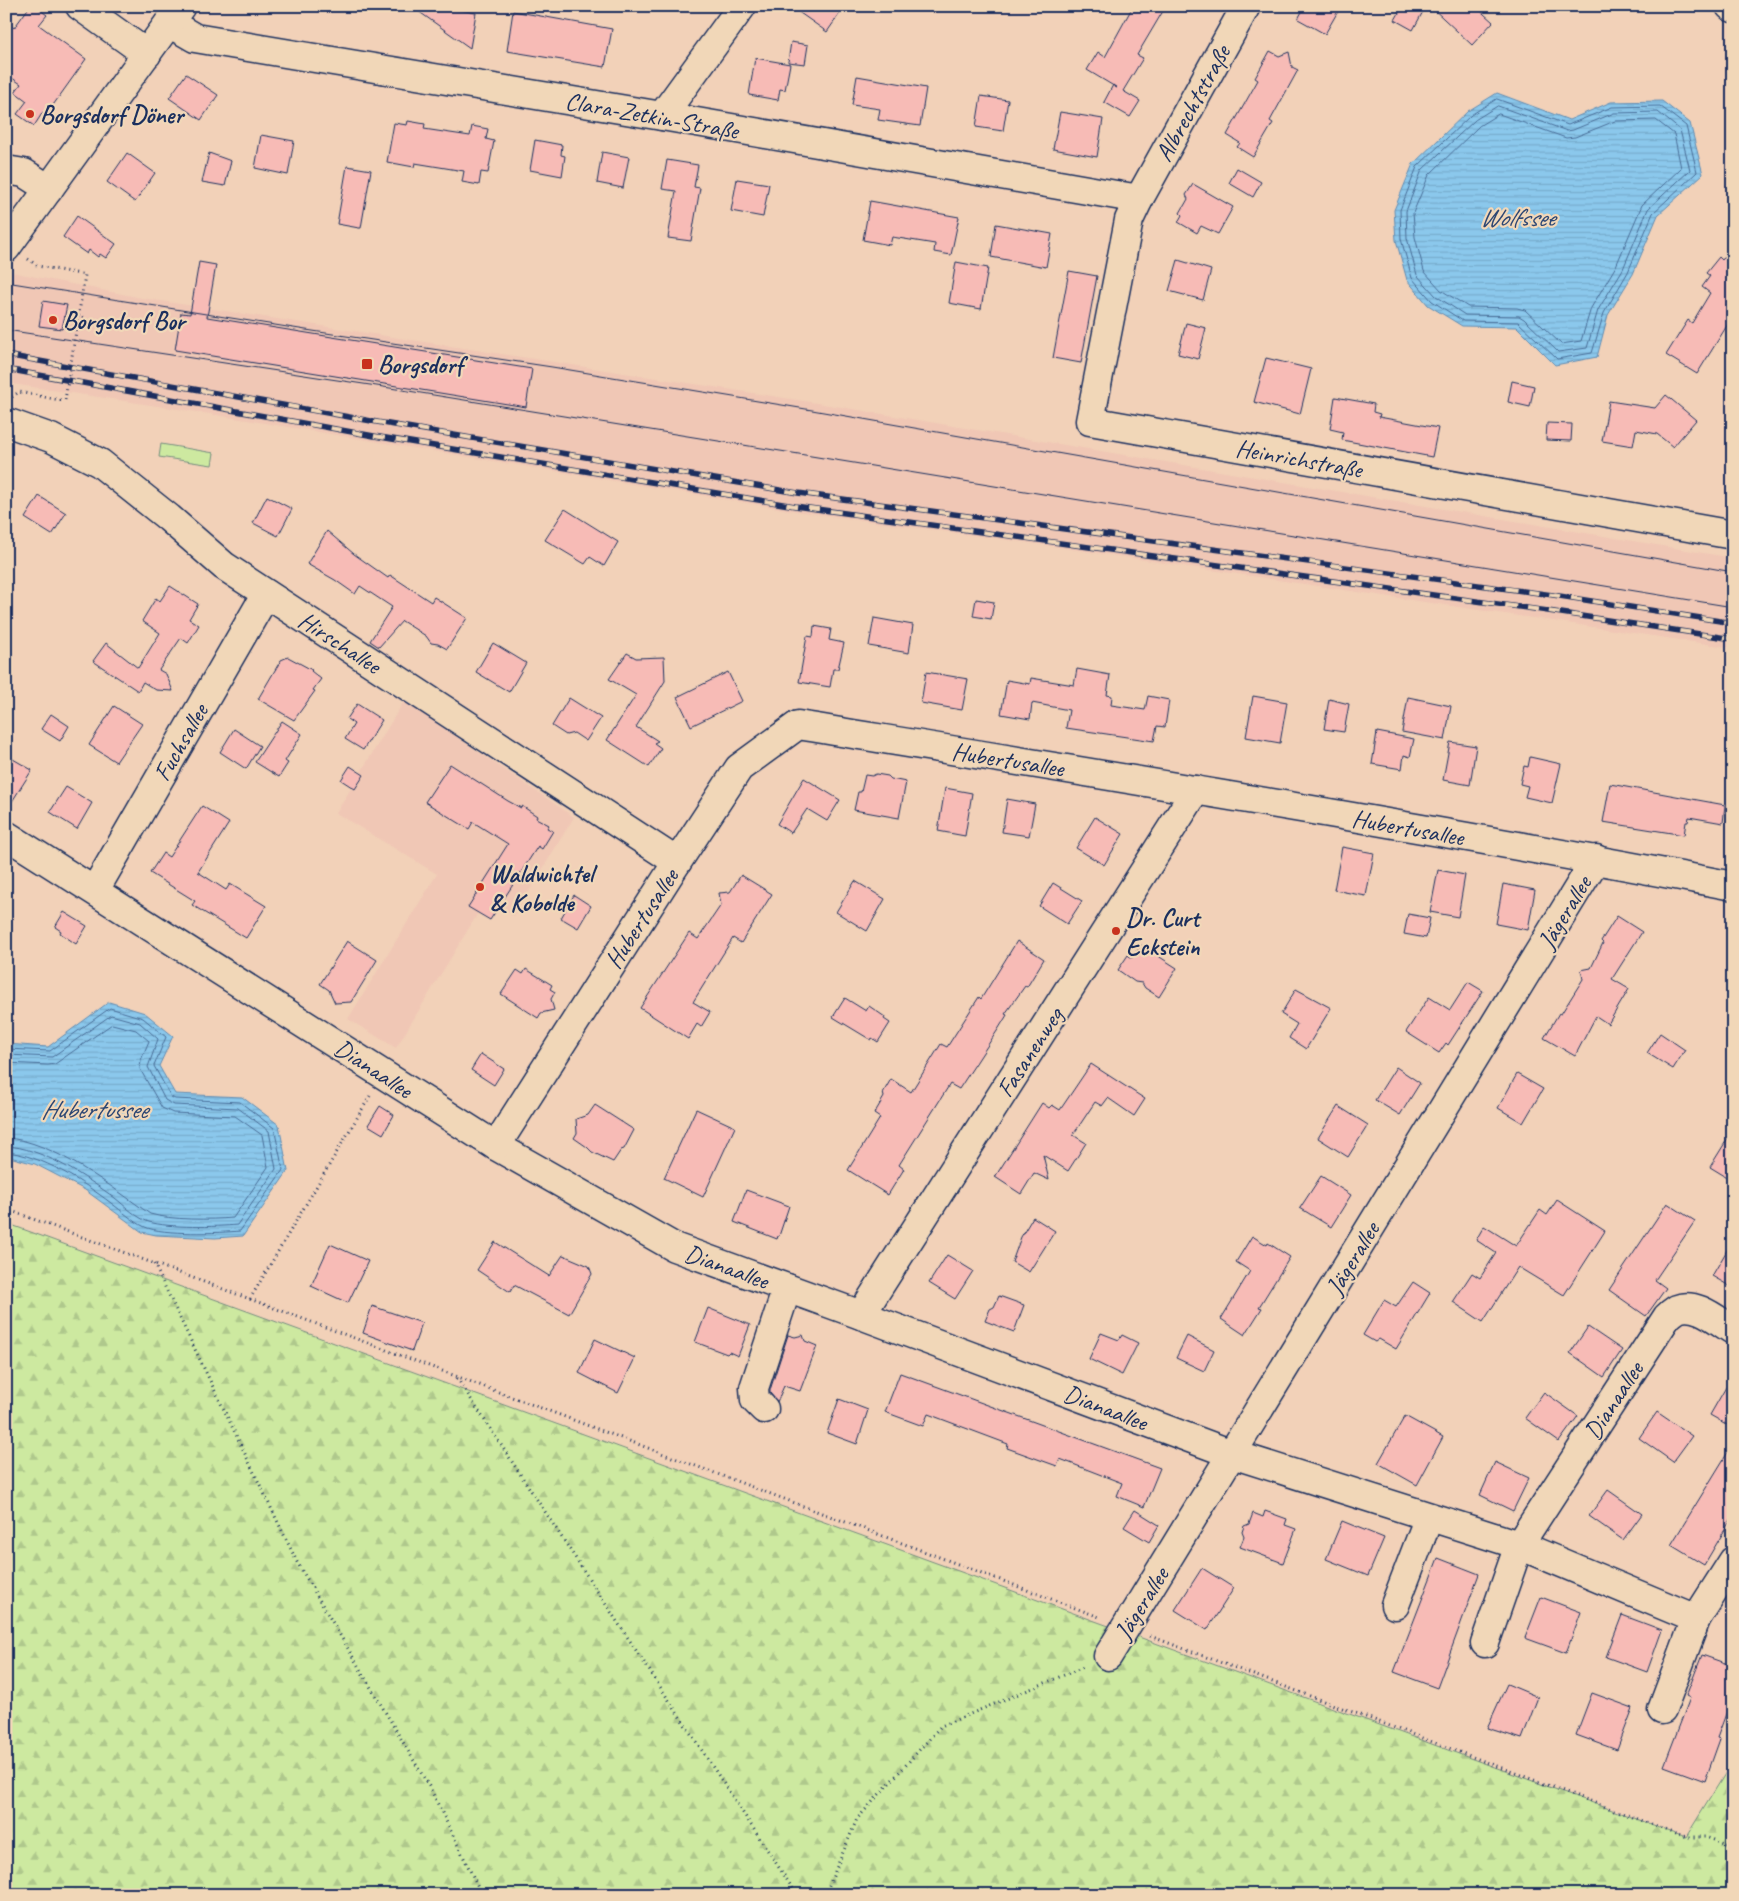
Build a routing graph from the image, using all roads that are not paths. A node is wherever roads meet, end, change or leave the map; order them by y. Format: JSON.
{"nodes":[{"id":1,"x":80,"y":6,"type":"edge"},
{"id":2,"x":742,"y":6,"type":"edge"},
{"id":3,"x":1246,"y":6,"type":"edge"},
{"id":4,"x":1730,"y":6,"type":"edge"},
{"id":5,"x":1733,"y":8,"type":"edge"},
{"id":6,"x":175,"y":15,"type":"edge"},
{"id":7,"x":147,"y":54,"type":"junction"},
{"id":8,"x":662,"y":116,"type":"junction"},
{"id":9,"x":6,"y":170,"type":"edge"},
{"id":10,"x":49,"y":189,"type":"junction"},
{"id":11,"x":1138,"y":199,"type":"junction"},
{"id":12,"x":7,"y":246,"type":"edge"},
{"id":13,"x":6,"y":422,"type":"edge"},
{"id":14,"x":1733,"y":535,"type":"edge"},
{"id":15,"x":266,"y":594,"type":"junction"},
{"id":16,"x":1196,"y":790,"type":"junction"},
{"id":17,"x":6,"y":835,"type":"edge"},
{"id":18,"x":1596,"y":859,"type":"junction"},
{"id":19,"x":676,"y":862,"type":"junction"},
{"id":20,"x":1733,"y":886,"type":"edge"},
{"id":21,"x":95,"y":890,"type":"junction"},
{"id":22,"x":496,"y":1146,"type":"junction"},
{"id":23,"x":787,"y":1288,"type":"junction"},
{"id":24,"x":861,"y":1315,"type":"junction"},
{"id":25,"x":1733,"y":1330,"type":"edge"},
{"id":26,"x":764,"y":1409,"type":"dead end"},
{"id":27,"x":1232,"y":1454,"type":"junction"},
{"id":28,"x":1429,"y":1517,"type":"junction"},
{"id":29,"x":1519,"y":1545,"type":"junction"},
{"id":30,"x":1733,"y":1561,"type":"edge"},
{"id":31,"x":1395,"y":1606,"type":"dead end"},
{"id":32,"x":1696,"y":1619,"type":"junction"},
{"id":33,"x":1484,"y":1643,"type":"dead end"},
{"id":34,"x":1108,"y":1656,"type":"road end"},
{"id":35,"x":1662,"y":1710,"type":"dead end"}],
"edges":[{"from":1,"to":7,"type":"street"},
{"from":2,"to":8,"type":"street"},
{"from":3,"to":11,"type":"street","name":"Albrechtstraße"},
{"from":4,"to":5,"type":"street"},
{"from":6,"to":7,"type":"street"},
{"from":6,"to":8,"type":"street","name":"Clara-Zetkin-Straße"},
{"from":7,"to":10,"type":"street"},
{"from":8,"to":11,"type":"street","name":"Clara-Zetkin-Straße"},
{"from":9,"to":10,"type":"street"},
{"from":10,"to":12,"type":"street"},
{"from":11,"to":14,"type":"street","name":"Heinrichstraße"},
{"from":13,"to":15,"type":"street","name":"Hirschallee"},
{"from":15,"to":19,"type":"street","name":"Hirschallee"},
{"from":15,"to":21,"type":"street","name":"Fuchsallee"},
{"from":16,"to":18,"type":"street","name":"Hubertusallee"},
{"from":16,"to":19,"type":"street","name":"Hubertusallee"},
{"from":16,"to":24,"type":"street","name":"Fasanenweg"},
{"from":17,"to":21,"type":"street","name":"Dianaallee"},
{"from":18,"to":20,"type":"street","name":"Hubertusallee"},
{"from":18,"to":27,"type":"street","name":"Jägerallee"},
{"from":19,"to":22,"type":"street","name":"Hubertusallee"},
{"from":21,"to":22,"type":"street","name":"Dianaallee"},
{"from":22,"to":23,"type":"street","name":"Dianaallee"},
{"from":23,"to":24,"type":"street","name":"Dianaallee"},
{"from":23,"to":26,"type":"street"},
{"from":24,"to":27,"type":"street","name":"Dianaallee"},
{"from":25,"to":29,"type":"street","name":"Dianaallee"},
{"from":27,"to":28,"type":"street","name":"Dianaallee"},
{"from":27,"to":34,"type":"street","name":"Jägerallee"},
{"from":28,"to":29,"type":"street","name":"Dianaallee"},
{"from":28,"to":31,"type":"street"},
{"from":29,"to":32,"type":"street","name":"Dianaallee"},
{"from":29,"to":33,"type":"street","name":"Dianaallee"},
{"from":30,"to":32,"type":"street"},
{"from":32,"to":35,"type":"street"}]}
